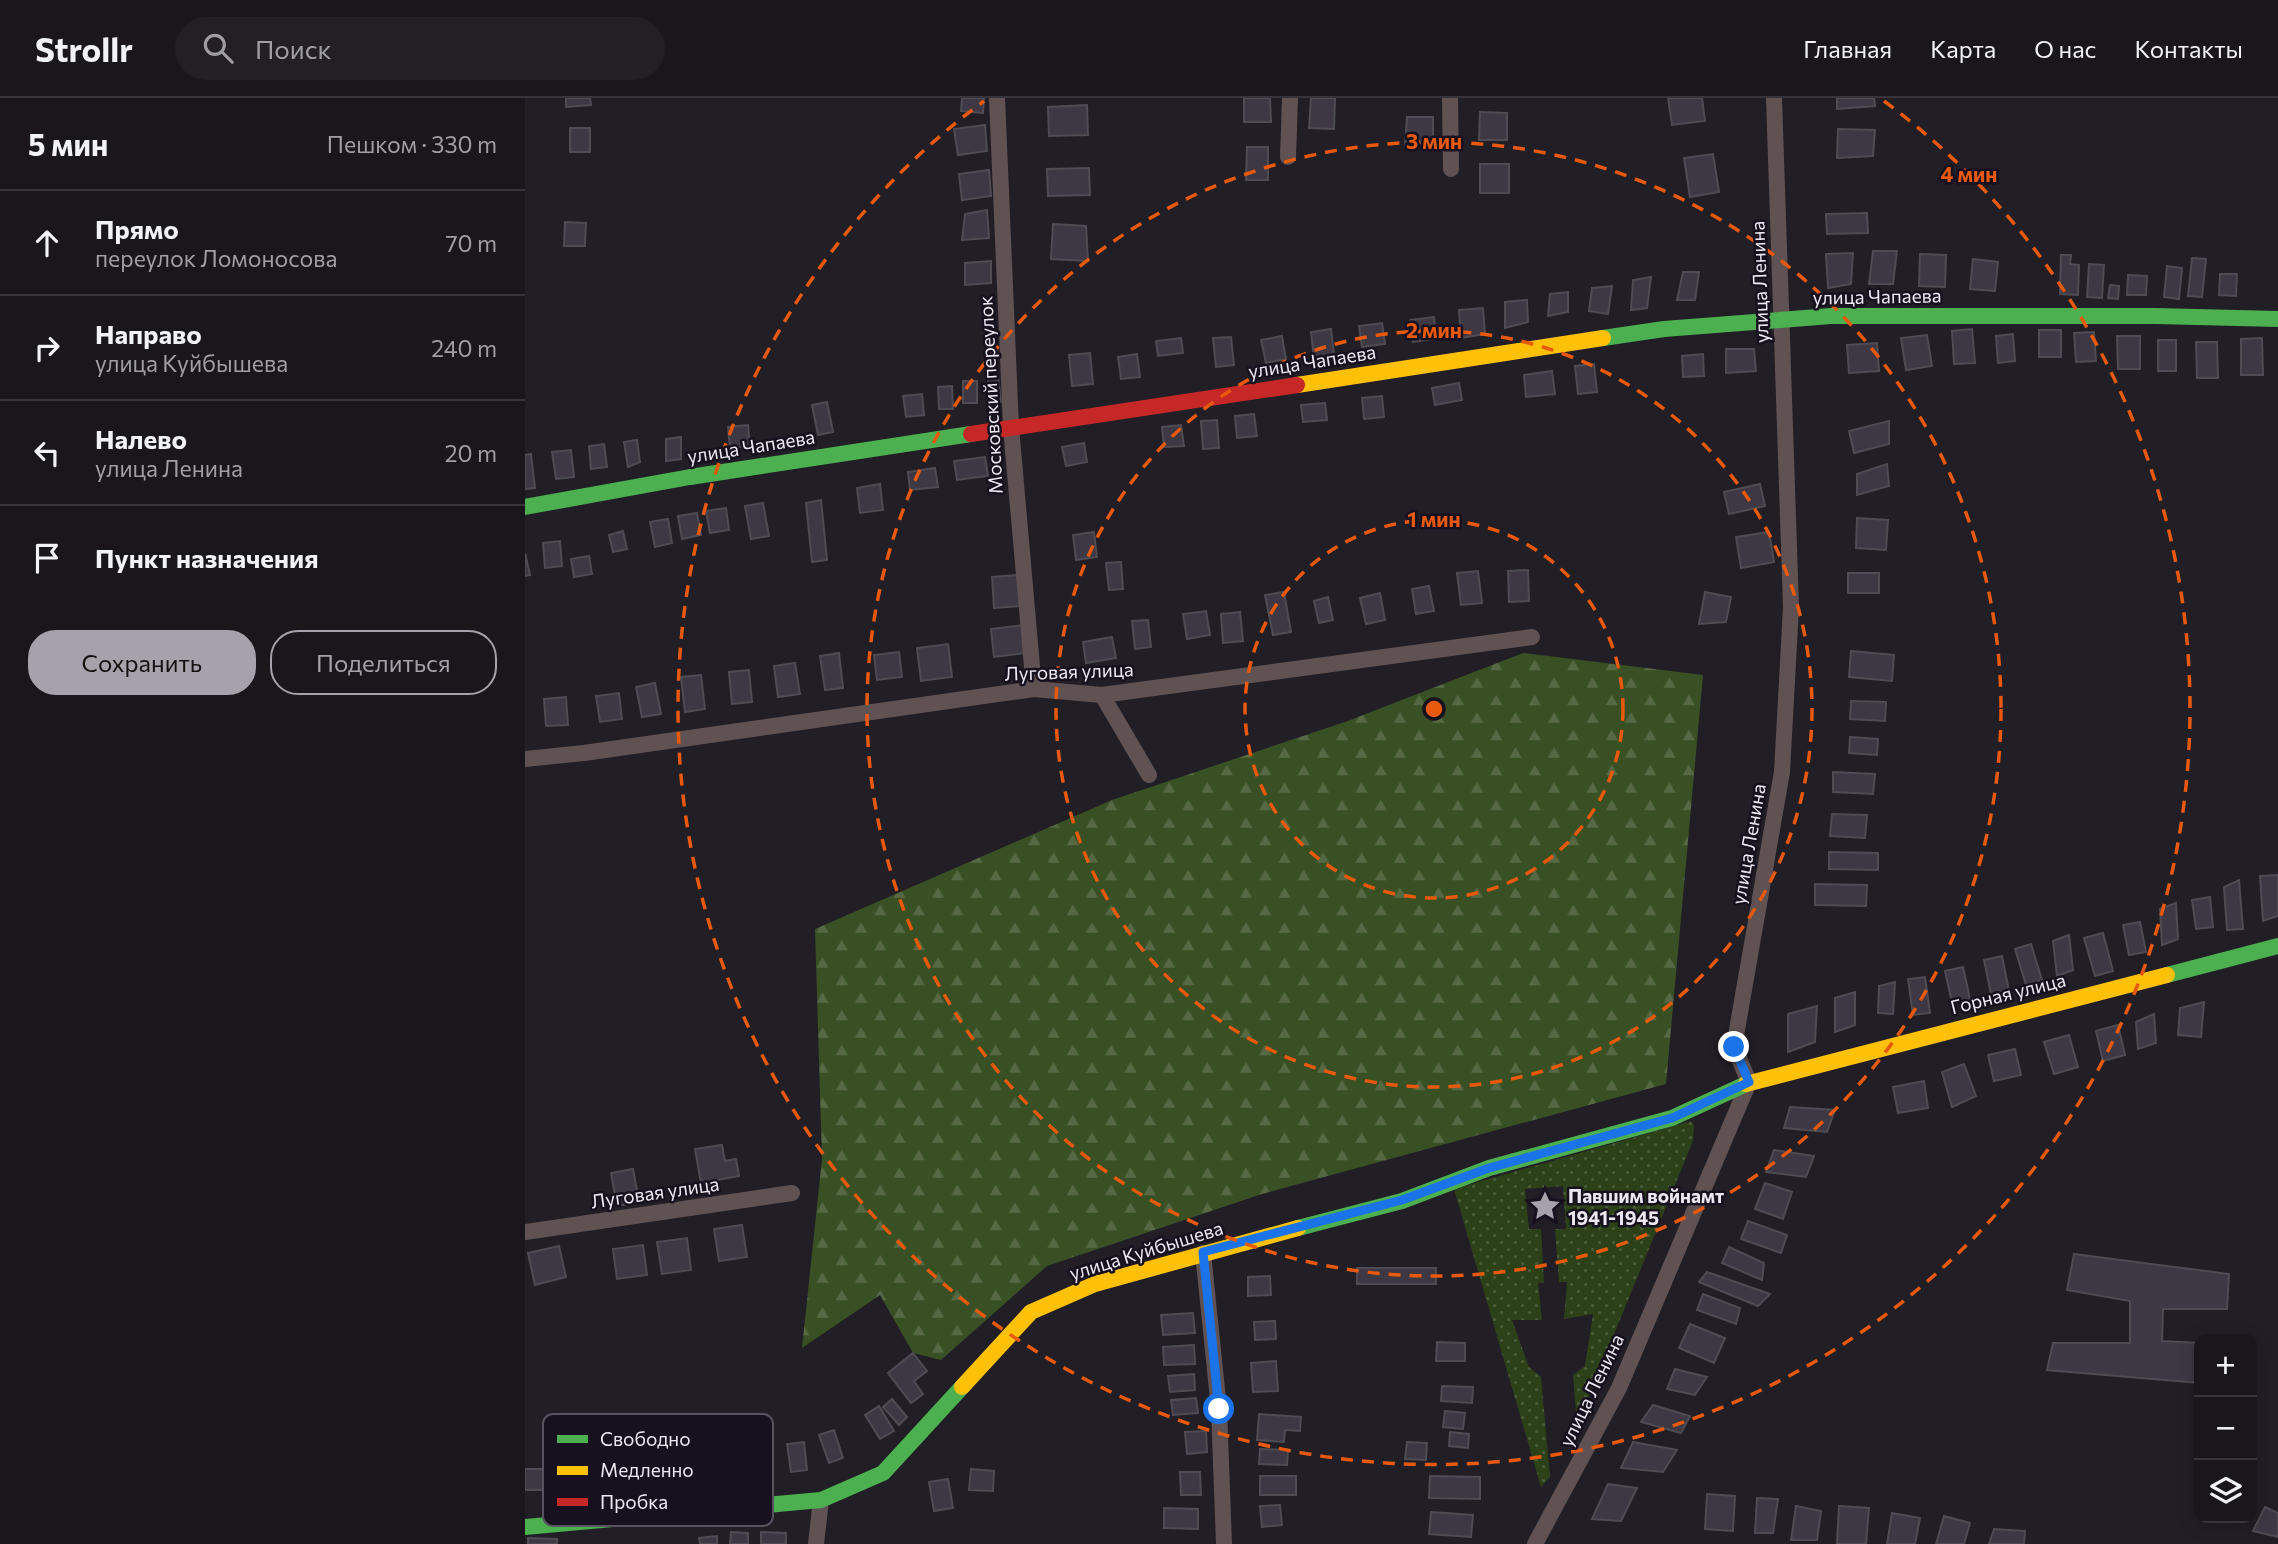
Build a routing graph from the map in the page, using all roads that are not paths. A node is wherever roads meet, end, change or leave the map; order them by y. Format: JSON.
{"nodes":[{"id":1,"x":997,"y":98,"type":"edge"},
{"id":2,"x":1290,"y":98,"type":"edge"},
{"id":3,"x":1450,"y":98,"type":"edge"},
{"id":4,"x":1775,"y":98,"type":"edge"},
{"id":5,"x":1289,"y":157,"type":"dead end"},
{"id":6,"x":1451,"y":169,"type":"dead end"},
{"id":7,"x":2278,"y":319,"type":"edge"},
{"id":8,"x":1781,"y":320,"type":"junction"},
{"id":9,"x":1011,"y":428,"type":"junction"},
{"id":10,"x":525,"y":508,"type":"edge"},
{"id":11,"x":1532,"y":637,"type":"dead end"},
{"id":12,"x":1034,"y":689,"type":"junction"},
{"id":13,"x":1102,"y":695,"type":"junction"},
{"id":14,"x":525,"y":759,"type":"edge"},
{"id":15,"x":1149,"y":775,"type":"dead end"},
{"id":16,"x":2278,"y":946,"type":"edge"},
{"id":17,"x":1749,"y":1082,"type":"junction"},
{"id":18,"x":792,"y":1194,"type":"dead end"},
{"id":19,"x":525,"y":1232,"type":"edge"},
{"id":20,"x":1203,"y":1252,"type":"junction"},
{"id":21,"x":821,"y":1500,"type":"junction"},
{"id":22,"x":773,"y":1504,"type":"edge"},
{"id":23,"x":543,"y":1525,"type":"edge"},
{"id":24,"x":525,"y":1527,"type":"edge"},
{"id":25,"x":816,"y":1544,"type":"edge"},
{"id":26,"x":1224,"y":1544,"type":"edge"},
{"id":27,"x":1535,"y":1544,"type":"edge"}],
"edges":[{"from":1,"to":9,"type":"street","name":"Московский переулок"},
{"from":2,"to":5,"type":"street"},
{"from":3,"to":6,"type":"street"},
{"from":4,"to":8,"type":"street","name":"улица Ленина"},
{"from":7,"to":8,"type":"street","name":"улица Чапаева"},
{"from":8,"to":9,"type":"street","name":"улица Чапаева"},
{"from":8,"to":17,"type":"street","name":"улица Ленина"},
{"from":9,"to":10,"type":"street","name":"улица Чапаева"},
{"from":9,"to":12,"type":"street","name":"Московский переулок"},
{"from":11,"to":13,"type":"street","name":"Луговая улица"},
{"from":12,"to":13,"type":"street","name":"Луговая улица"},
{"from":12,"to":14,"type":"street","name":"Луговая улица"},
{"from":13,"to":15,"type":"street"},
{"from":16,"to":17,"type":"street","name":"Горная улица"},
{"from":17,"to":20,"type":"street","name":"улица Куйбышева"},
{"from":17,"to":27,"type":"street","name":"улица Ленина"},
{"from":18,"to":19,"type":"street","name":"Луговая улица"},
{"from":20,"to":21,"type":"street","name":"улица Куйбышева"},
{"from":20,"to":26,"type":"street"},
{"from":21,"to":22,"type":"street","name":"улица Куйбышева"},
{"from":21,"to":25,"type":"street"},
{"from":23,"to":24,"type":"street","name":"улица Куйбышева"}]}
